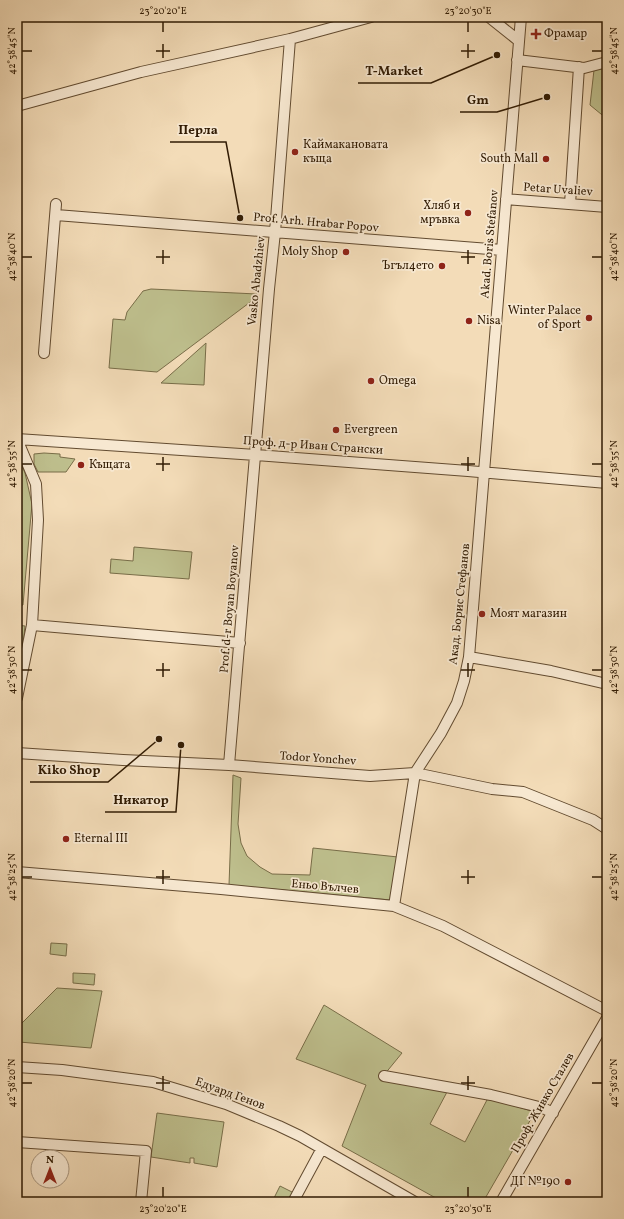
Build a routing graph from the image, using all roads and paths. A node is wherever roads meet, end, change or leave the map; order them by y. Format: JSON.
{"nodes":[{"id":1,"x":371,"y":17,"type":"edge"},
{"id":2,"x":489,"y":17,"type":"edge"},
{"id":3,"x":521,"y":17,"type":"edge"},
{"id":4,"x":290,"y":39,"type":"junction"},
{"id":5,"x":519,"y":41,"type":"junction"},
{"id":6,"x":517,"y":60,"type":"junction"},
{"id":7,"x":607,"y":62,"type":"edge"},
{"id":8,"x":579,"y":67,"type":"junction"},
{"id":9,"x":17,"y":106,"type":"edge"},
{"id":10,"x":506,"y":199,"type":"junction"},
{"id":11,"x":56,"y":204,"type":"dead end"},
{"id":12,"x":570,"y":204,"type":"junction"},
{"id":13,"x":607,"y":207,"type":"edge"},
{"id":14,"x":56,"y":215,"type":"junction"},
{"id":15,"x":275,"y":232,"type":"junction"},
{"id":16,"x":502,"y":250,"type":"junction"},
{"id":17,"x":44,"y":353,"type":"dead end"},
{"id":18,"x":17,"y":439,"type":"edge"},
{"id":19,"x":256,"y":455,"type":"junction"},
{"id":20,"x":485,"y":472,"type":"junction"},
{"id":21,"x":607,"y":483,"type":"edge"},
{"id":22,"x":32,"y":625,"type":"junction"},
{"id":23,"x":240,"y":643,"type":"junction"},
{"id":24,"x":469,"y":657,"type":"junction"},
{"id":25,"x":607,"y":684,"type":"edge"},
{"id":26,"x":17,"y":698,"type":"edge"},
{"id":27,"x":17,"y":753,"type":"edge"},
{"id":28,"x":229,"y":765,"type":"junction"},
{"id":29,"x":415,"y":773,"type":"junction"},
{"id":30,"x":607,"y":829,"type":"edge"},
{"id":31,"x":17,"y":872,"type":"edge"},
{"id":32,"x":394,"y":906,"type":"junction"},
{"id":33,"x":607,"y":1011,"type":"edge"},
{"id":34,"x":607,"y":1018,"type":"edge"},
{"id":35,"x":17,"y":1067,"type":"edge"},
{"id":36,"x":384,"y":1076,"type":"dead end"},
{"id":37,"x":552,"y":1113,"type":"junction"},
{"id":38,"x":17,"y":1142,"type":"edge"},
{"id":39,"x":321,"y":1150,"type":"junction"},
{"id":40,"x":141,"y":1202,"type":"edge"},
{"id":41,"x":293,"y":1202,"type":"edge"},
{"id":42,"x":415,"y":1202,"type":"edge"},
{"id":43,"x":502,"y":1202,"type":"edge"}],
"edges":[{"from":1,"to":4,"type":"street"},
{"from":2,"to":5,"type":"street"},
{"from":3,"to":5,"type":"street","name":"Akad. Boris Stefanov"},
{"from":4,"to":9,"type":"street"},
{"from":4,"to":15,"type":"street","name":"Vasko Abadzhiev"},
{"from":5,"to":6,"type":"street","name":"Akad. Boris Stefanov"},
{"from":6,"to":8,"type":"street"},
{"from":6,"to":10,"type":"street","name":"Akad. Boris Stefanov"},
{"from":7,"to":8,"type":"street"},
{"from":8,"to":12,"type":"street"},
{"from":10,"to":12,"type":"street","name":"Petar Uvaliev"},
{"from":10,"to":16,"type":"street","name":"Akad. Boris Stefanov"},
{"from":11,"to":14,"type":"street"},
{"from":12,"to":13,"type":"street","name":"Petar Uvaliev"},
{"from":14,"to":15,"type":"street","name":"Prof. Arh. Hrabar Popov"},
{"from":14,"to":17,"type":"street"},
{"from":15,"to":16,"type":"street","name":"Prof. Arh. Hrabar Popov"},
{"from":15,"to":19,"type":"street","name":"Vasko Abadzhiev"},
{"from":16,"to":20,"type":"street","name":"Akad. Boris Stefanov"},
{"from":18,"to":19,"type":"street","name":"Проф. д-р Иван Странски"},
{"from":18,"to":22,"type":"street"},
{"from":19,"to":20,"type":"street","name":"Проф. д-р Иван Странски"},
{"from":19,"to":23,"type":"street","name":"Prof. d-r Boyan Boyanov"},
{"from":20,"to":21,"type":"street","name":"Проф. д-р Иван Странски"},
{"from":20,"to":24,"type":"street","name":"Акад. Борис Стефанов"},
{"from":22,"to":23,"type":"street"},
{"from":22,"to":26,"type":"street"},
{"from":23,"to":28,"type":"street","name":"Prof. d-r Boyan Boyanov"},
{"from":24,"to":25,"type":"street"},
{"from":24,"to":29,"type":"street","name":"Акад. Борис Стефанов"},
{"from":27,"to":28,"type":"street","name":"Todor Yonchev"},
{"from":28,"to":29,"type":"street","name":"Todor Yonchev"},
{"from":29,"to":30,"type":"street","name":"Todor Yonchev"},
{"from":29,"to":32,"type":"street","name":"Акад. Борис Стефанов"},
{"from":31,"to":32,"type":"street","name":"Еньо Вълчев"},
{"from":32,"to":33,"type":"street","name":"Еньо Вълчев"},
{"from":34,"to":37,"type":"street","name":"Проф. Живко Сталев"},
{"from":35,"to":39,"type":"street","name":"Едуард Генов"},
{"from":36,"to":37,"type":"street"},
{"from":37,"to":43,"type":"street","name":"Проф. Живко Сталев"},
{"from":38,"to":40,"type":"street"},
{"from":39,"to":41,"type":"street"},
{"from":39,"to":42,"type":"street","name":"Едуард Генов"}]}
